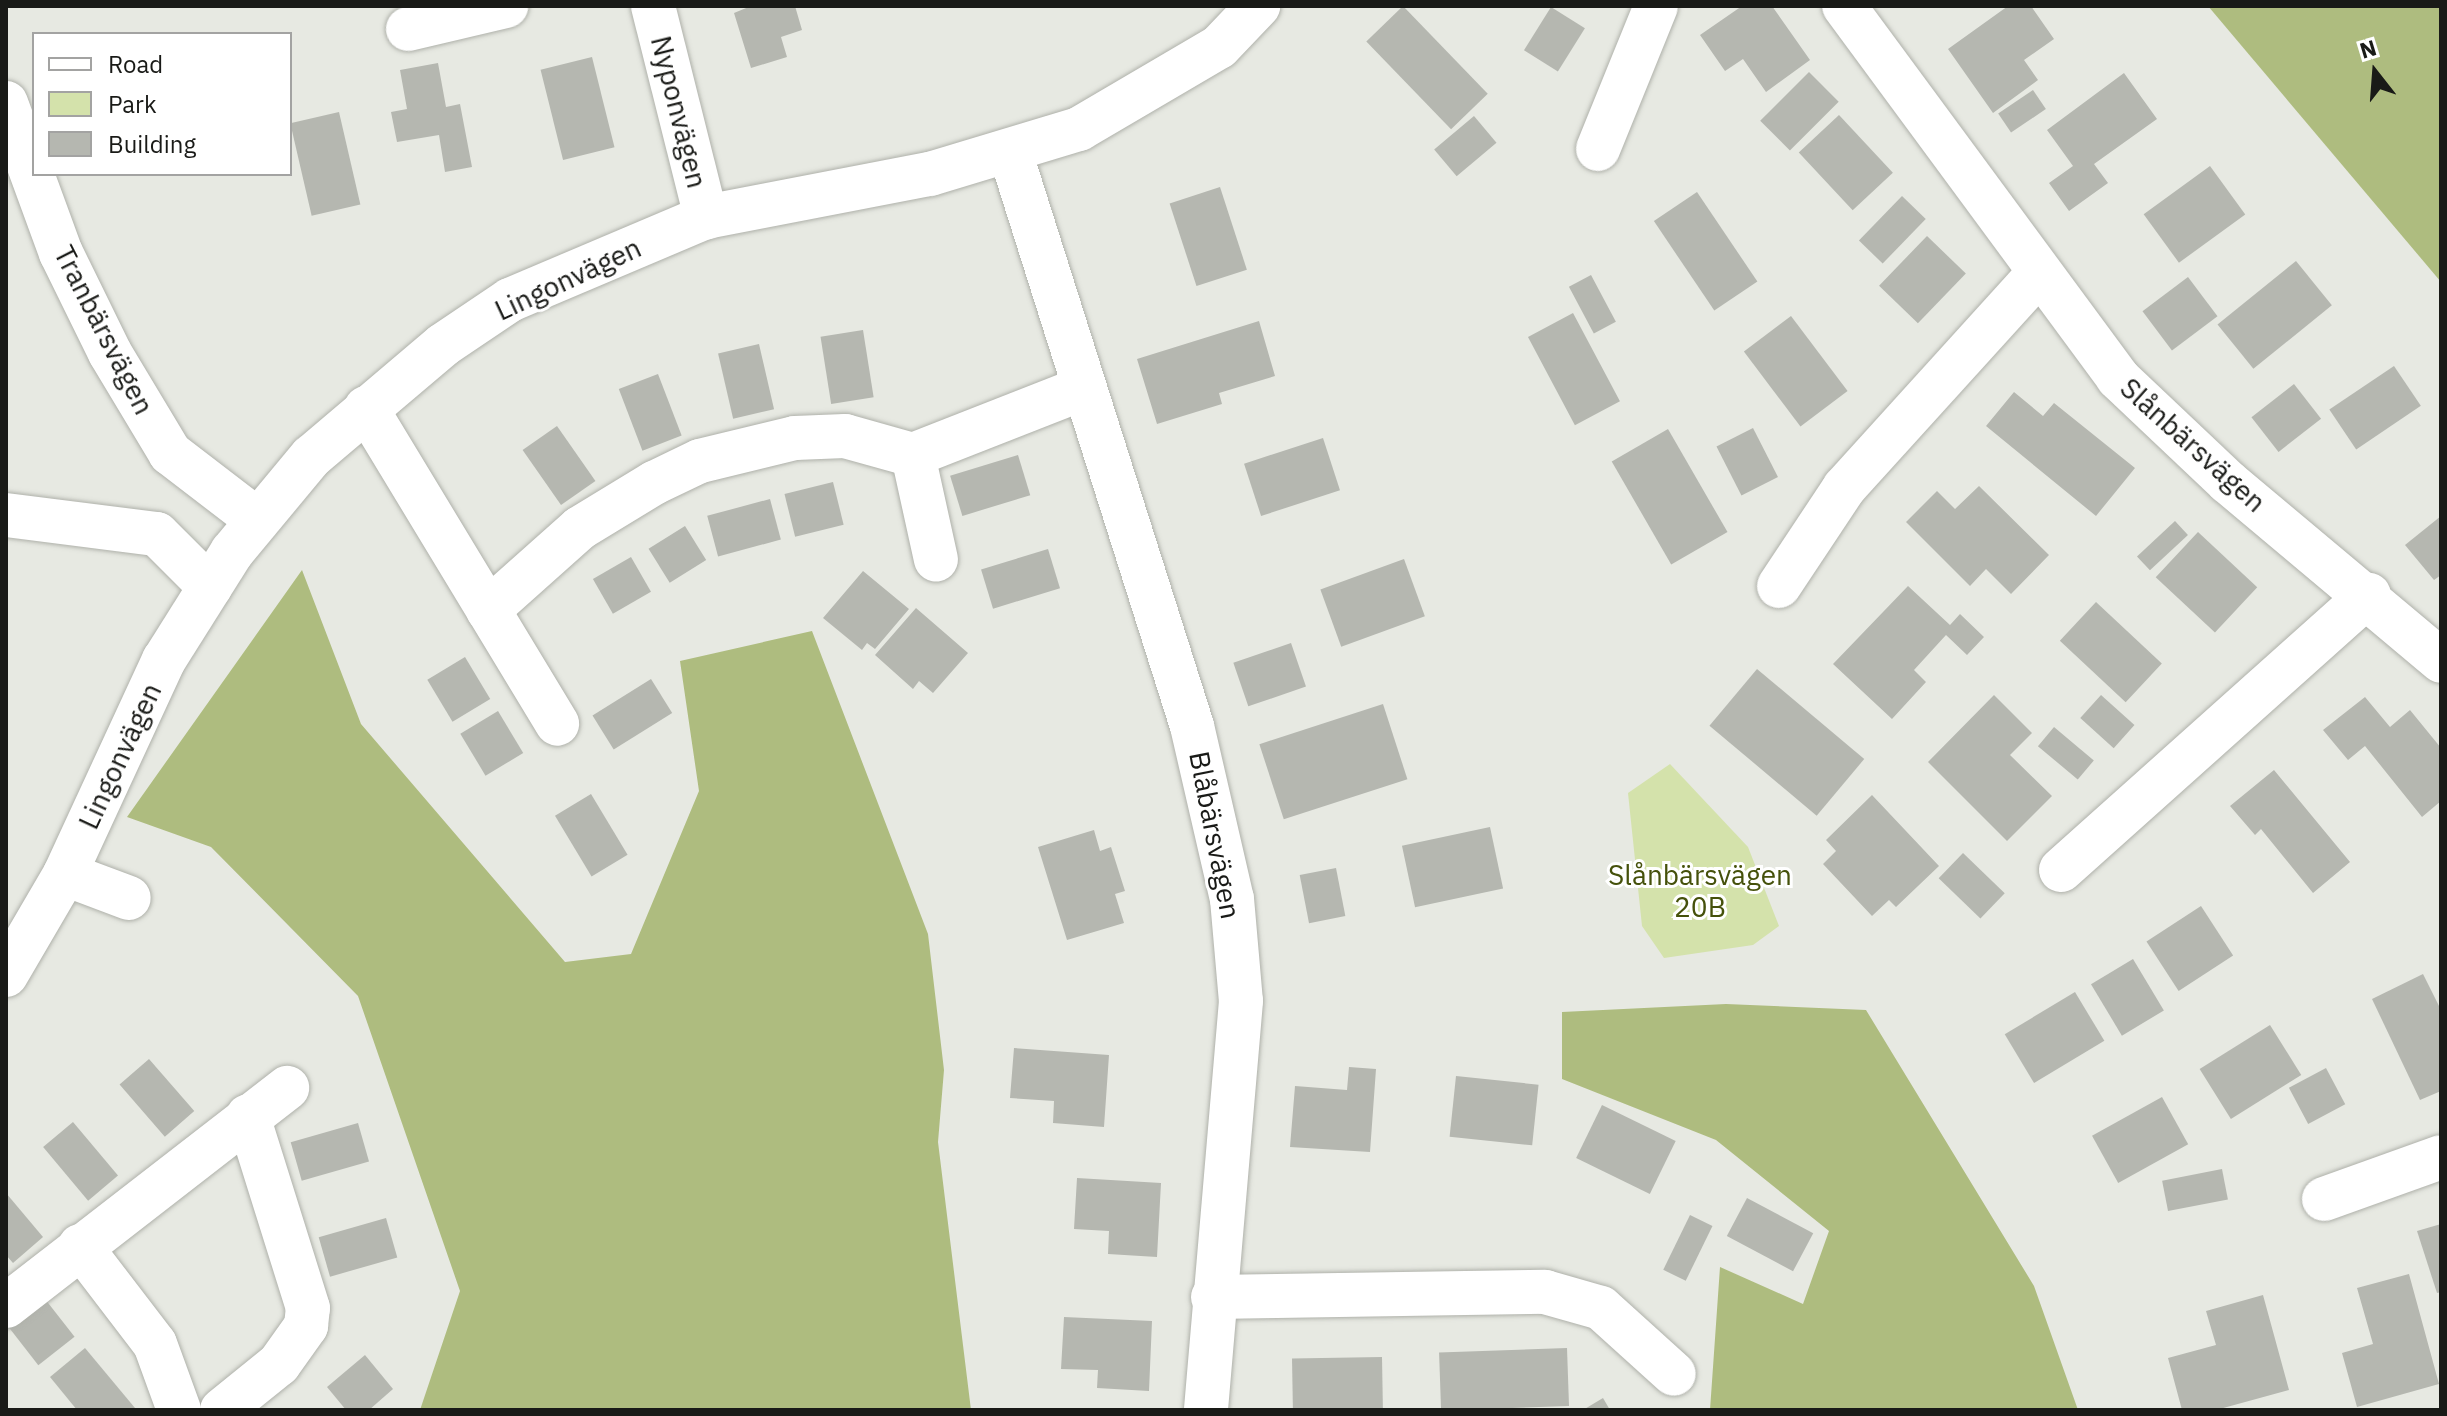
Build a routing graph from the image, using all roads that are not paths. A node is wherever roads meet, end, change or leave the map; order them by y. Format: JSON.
{"nodes":[{"id":1,"x":506,"y":6,"type":"edge"},
{"id":2,"x":653,"y":6,"type":"edge"},
{"id":3,"x":1258,"y":6,"type":"edge"},
{"id":4,"x":1656,"y":6,"type":"edge"},
{"id":5,"x":1844,"y":6,"type":"edge"},
{"id":6,"x":408,"y":29,"type":"dead end"},
{"id":7,"x":6,"y":103,"type":"edge"},
{"id":8,"x":1598,"y":149,"type":"dead end"},
{"id":9,"x":1011,"y":155,"type":"junction"},
{"id":10,"x":32,"y":174,"type":"edge"},
{"id":11,"x":33,"y":176,"type":"edge"},
{"id":12,"x":706,"y":217,"type":"junction"},
{"id":13,"x":2038,"y":274,"type":"junction"},
{"id":14,"x":1084,"y":388,"type":"junction"},
{"id":15,"x":366,"y":408,"type":"junction"},
{"id":16,"x":913,"y":455,"type":"junction"},
{"id":17,"x":6,"y":515,"type":"edge"},
{"id":18,"x":256,"y":519,"type":"junction"},
{"id":19,"x":936,"y":560,"type":"dead end"},
{"id":20,"x":1779,"y":586,"type":"dead end"},
{"id":21,"x":210,"y":587,"type":"junction"},
{"id":22,"x":2369,"y":595,"type":"junction"},
{"id":23,"x":488,"y":610,"type":"junction"},
{"id":24,"x":2441,"y":661,"type":"edge"},
{"id":25,"x":557,"y":724,"type":"dead end"},
{"id":26,"x":2061,"y":870,"type":"dead end"},
{"id":27,"x":65,"y":874,"type":"junction"},
{"id":28,"x":129,"y":898,"type":"dead end"},
{"id":29,"x":6,"y":975,"type":"edge"},
{"id":30,"x":287,"y":1088,"type":"dead end"},
{"id":31,"x":248,"y":1116,"type":"junction"},
{"id":32,"x":2441,"y":1157,"type":"edge"},
{"id":33,"x":2324,"y":1199,"type":"dead end"},
{"id":34,"x":80,"y":1246,"type":"junction"},
{"id":35,"x":1213,"y":1297,"type":"junction"},
{"id":36,"x":6,"y":1306,"type":"edge"},
{"id":37,"x":1674,"y":1374,"type":"dead end"},
{"id":38,"x":179,"y":1410,"type":"edge"},
{"id":39,"x":222,"y":1410,"type":"edge"},
{"id":40,"x":1206,"y":1410,"type":"edge"}],
"edges":[{"from":1,"to":6,"type":"street"},
{"from":2,"to":12,"type":"street","name":"Nyponvägen"},
{"from":3,"to":9,"type":"street","name":"Lingonvägen"},
{"from":4,"to":8,"type":"street"},
{"from":5,"to":13,"type":"street","name":"Slånbärsvägen"},
{"from":7,"to":10,"type":"street","name":"Tranbärsvägen"},
{"from":9,"to":12,"type":"street","name":"Lingonvägen"},
{"from":9,"to":14,"type":"street","name":"Blåbärsvägen"},
{"from":11,"to":18,"type":"street","name":"Tranbärsvägen"},
{"from":12,"to":15,"type":"street","name":"Lingonvägen"},
{"from":13,"to":20,"type":"street"},
{"from":13,"to":22,"type":"street","name":"Slånbärsvägen"},
{"from":14,"to":16,"type":"street"},
{"from":14,"to":35,"type":"street","name":"Blåbärsvägen"},
{"from":15,"to":18,"type":"street","name":"Lingonvägen"},
{"from":15,"to":23,"type":"street"},
{"from":16,"to":19,"type":"street"},
{"from":16,"to":23,"type":"street"},
{"from":17,"to":21,"type":"street"},
{"from":18,"to":21,"type":"street","name":"Lingonvägen"},
{"from":21,"to":27,"type":"street","name":"Lingonvägen"},
{"from":22,"to":24,"type":"street","name":"Slånbärsvägen"},
{"from":22,"to":26,"type":"street"},
{"from":23,"to":25,"type":"street"},
{"from":27,"to":28,"type":"street"},
{"from":27,"to":29,"type":"street","name":"Lingonvägen"},
{"from":30,"to":31,"type":"street"},
{"from":31,"to":34,"type":"street"},
{"from":31,"to":39,"type":"street"},
{"from":32,"to":33,"type":"street"},
{"from":34,"to":36,"type":"street"},
{"from":34,"to":38,"type":"street"},
{"from":35,"to":37,"type":"street"},
{"from":35,"to":40,"type":"street","name":"Blåbärsvägen"}]}
